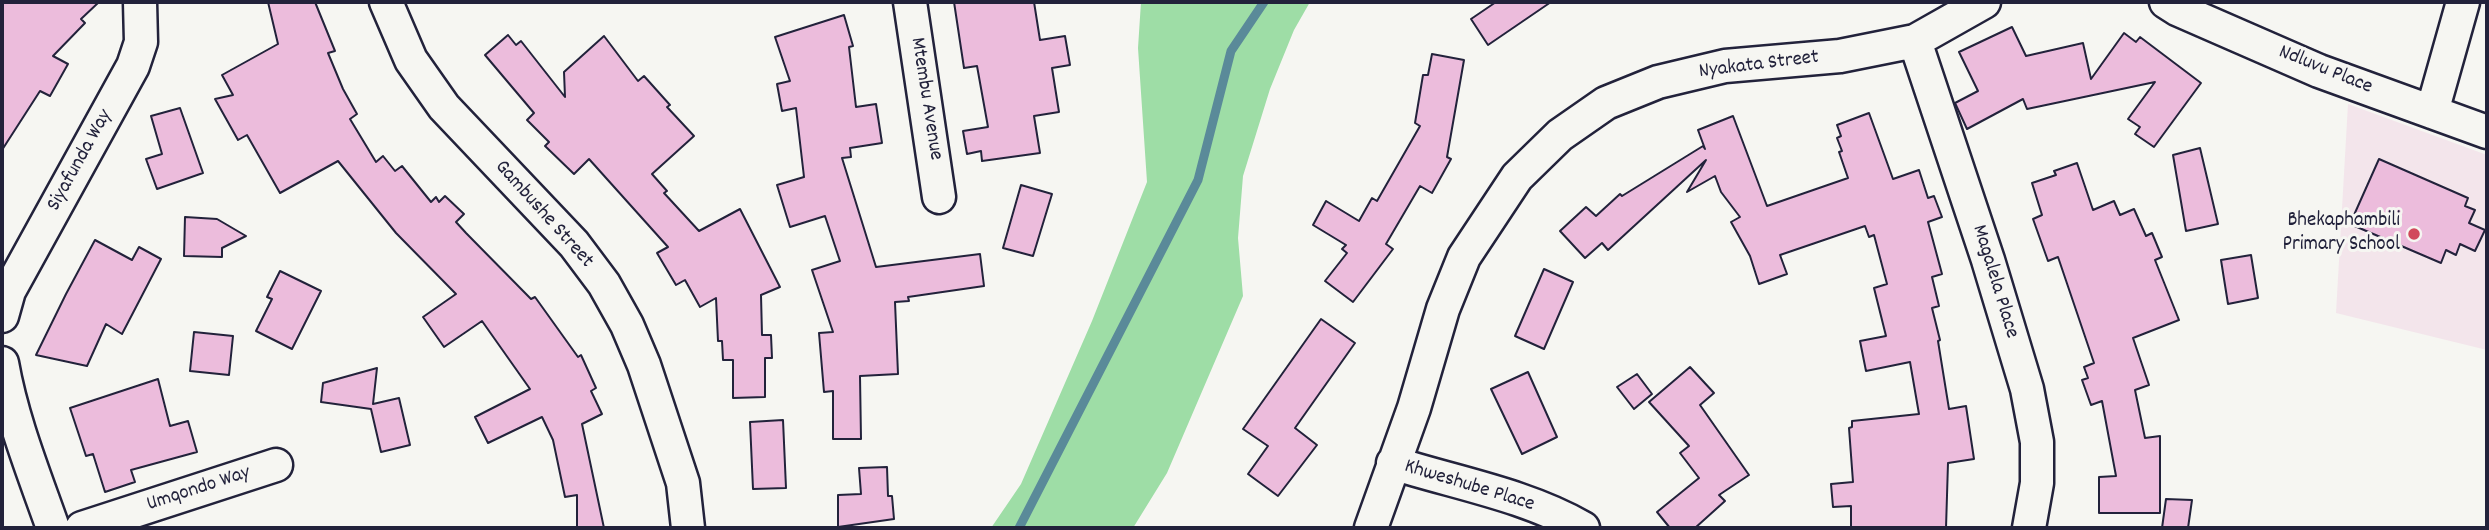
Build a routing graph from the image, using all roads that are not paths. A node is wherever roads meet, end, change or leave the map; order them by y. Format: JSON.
{"nodes":[{"id":1,"x":140,"y":2,"type":"edge"},
{"id":2,"x":386,"y":2,"type":"edge"},
{"id":3,"x":910,"y":2,"type":"edge"},
{"id":4,"x":1984,"y":2,"type":"edge"},
{"id":5,"x":2166,"y":2,"type":"edge"},
{"id":6,"x":2463,"y":2,"type":"edge"},
{"id":7,"x":1915,"y":41,"type":"junction"},
{"id":8,"x":2432,"y":112,"type":"junction"},
{"id":9,"x":2487,"y":132,"type":"edge"},
{"id":10,"x":939,"y":197,"type":"dead end"},
{"id":11,"x":2,"y":316,"type":"edge"},
{"id":12,"x":2,"y":363,"type":"edge"},
{"id":13,"x":1393,"y":463,"type":"junction"},
{"id":14,"x":276,"y":465,"type":"dead end"},
{"id":15,"x":53,"y":528,"type":"edge"},
{"id":16,"x":82,"y":528,"type":"edge"},
{"id":17,"x":688,"y":528,"type":"edge"},
{"id":18,"x":1371,"y":528,"type":"edge"},
{"id":19,"x":1583,"y":528,"type":"edge"},
{"id":20,"x":2029,"y":528,"type":"edge"}],
"edges":[{"from":1,"to":11,"type":"street","name":"Siyafunda Way"},
{"from":2,"to":17,"type":"street","name":"Gambushe Street"},
{"from":3,"to":10,"type":"street","name":"Mtembu Avenue"},
{"from":4,"to":7,"type":"street","name":"Nyakata Street"},
{"from":5,"to":8,"type":"street","name":"Ndluvu Place"},
{"from":6,"to":8,"type":"street"},
{"from":7,"to":13,"type":"street","name":"Nyakata Street"},
{"from":7,"to":20,"type":"street","name":"Magalela Place"},
{"from":8,"to":9,"type":"street","name":"Ndluvu Place"},
{"from":12,"to":15,"type":"street"},
{"from":13,"to":18,"type":"street","name":"Nyakata Street"},
{"from":13,"to":19,"type":"street","name":"Khweshube Place"},
{"from":14,"to":16,"type":"street","name":"Umqondo Way"}]}
